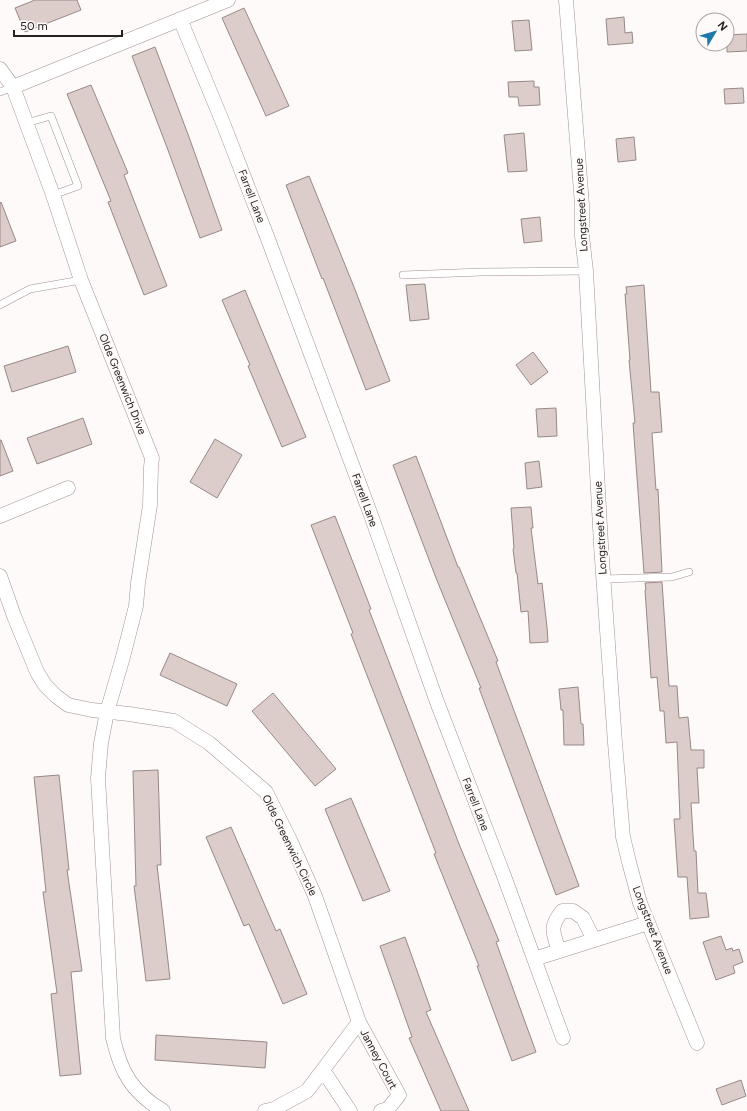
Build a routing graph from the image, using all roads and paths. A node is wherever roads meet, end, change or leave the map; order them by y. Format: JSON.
{"nodes":[{"id":1,"x":228,"y":0,"type":"edge"},
{"id":2,"x":566,"y":0,"type":"edge"},
{"id":3,"x":180,"y":19,"type":"junction"},
{"id":4,"x":0,"y":69,"type":"edge"},
{"id":5,"x":6,"y":90,"type":"edge"},
{"id":6,"x":26,"y":123,"type":"junction"},
{"id":7,"x":53,"y":195,"type":"junction"},
{"id":8,"x":586,"y":271,"type":"junction"},
{"id":9,"x":403,"y":276,"type":"dead end"},
{"id":10,"x":81,"y":280,"type":"junction"},
{"id":11,"x":0,"y":305,"type":"edge"},
{"id":12,"x":68,"y":488,"type":"dead end"},
{"id":13,"x":0,"y":516,"type":"edge"},
{"id":14,"x":689,"y":572,"type":"dead end"},
{"id":15,"x":0,"y":576,"type":"edge"},
{"id":16,"x":603,"y":579,"type":"junction"},
{"id":17,"x":107,"y":712,"type":"junction"},
{"id":18,"x":648,"y":923,"type":"junction"},
{"id":19,"x":594,"y":940,"type":"junction"},
{"id":20,"x":559,"y":951,"type":"junction"},
{"id":21,"x":534,"y":958,"type":"junction"},
{"id":22,"x":359,"y":1022,"type":"junction"},
{"id":23,"x":563,"y":1038,"type":"dead end"},
{"id":24,"x":697,"y":1043,"type":"dead end"},
{"id":25,"x":323,"y":1070,"type":"junction"},
{"id":26,"x":163,"y":1111,"type":"edge"},
{"id":27,"x":265,"y":1111,"type":"edge"},
{"id":28,"x":350,"y":1111,"type":"edge"},
{"id":29,"x":381,"y":1111,"type":"edge"}],
"edges":[{"from":1,"to":3,"type":"street"},
{"from":2,"to":8,"type":"street","name":"Longstreet Avenue"},
{"from":3,"to":5,"type":"street"},
{"from":3,"to":21,"type":"street","name":"Farrell Lane"},
{"from":4,"to":5,"type":"street","name":"Olde Greenwich Drive"},
{"from":5,"to":6,"type":"street","name":"Olde Greenwich Drive"},
{"from":6,"to":7,"type":"street","name":"Olde Greenwich Drive"},
{"from":6,"to":7,"type":"lane"},
{"from":7,"to":10,"type":"street","name":"Olde Greenwich Drive"},
{"from":8,"to":9,"type":"lane"},
{"from":8,"to":16,"type":"street","name":"Longstreet Avenue"},
{"from":10,"to":11,"type":"lane"},
{"from":10,"to":17,"type":"street","name":"Olde Greenwich Drive"},
{"from":12,"to":13,"type":"street"},
{"from":14,"to":16,"type":"lane"},
{"from":15,"to":17,"type":"street","name":"Olde Greenwich Circle"},
{"from":16,"to":18,"type":"street","name":"Longstreet Avenue"},
{"from":17,"to":22,"type":"street","name":"Olde Greenwich Circle"},
{"from":17,"to":26,"type":"street"},
{"from":18,"to":19,"type":"street"},
{"from":18,"to":24,"type":"street","name":"Longstreet Avenue"},
{"from":19,"to":20,"type":"street"},
{"from":19,"to":20,"type":"street"},
{"from":20,"to":21,"type":"street"},
{"from":21,"to":23,"type":"street","name":"Farrell Lane"},
{"from":22,"to":25,"type":"street"},
{"from":22,"to":29,"type":"street","name":"Janney Court"},
{"from":25,"to":27,"type":"street"},
{"from":25,"to":28,"type":"street"}]}
